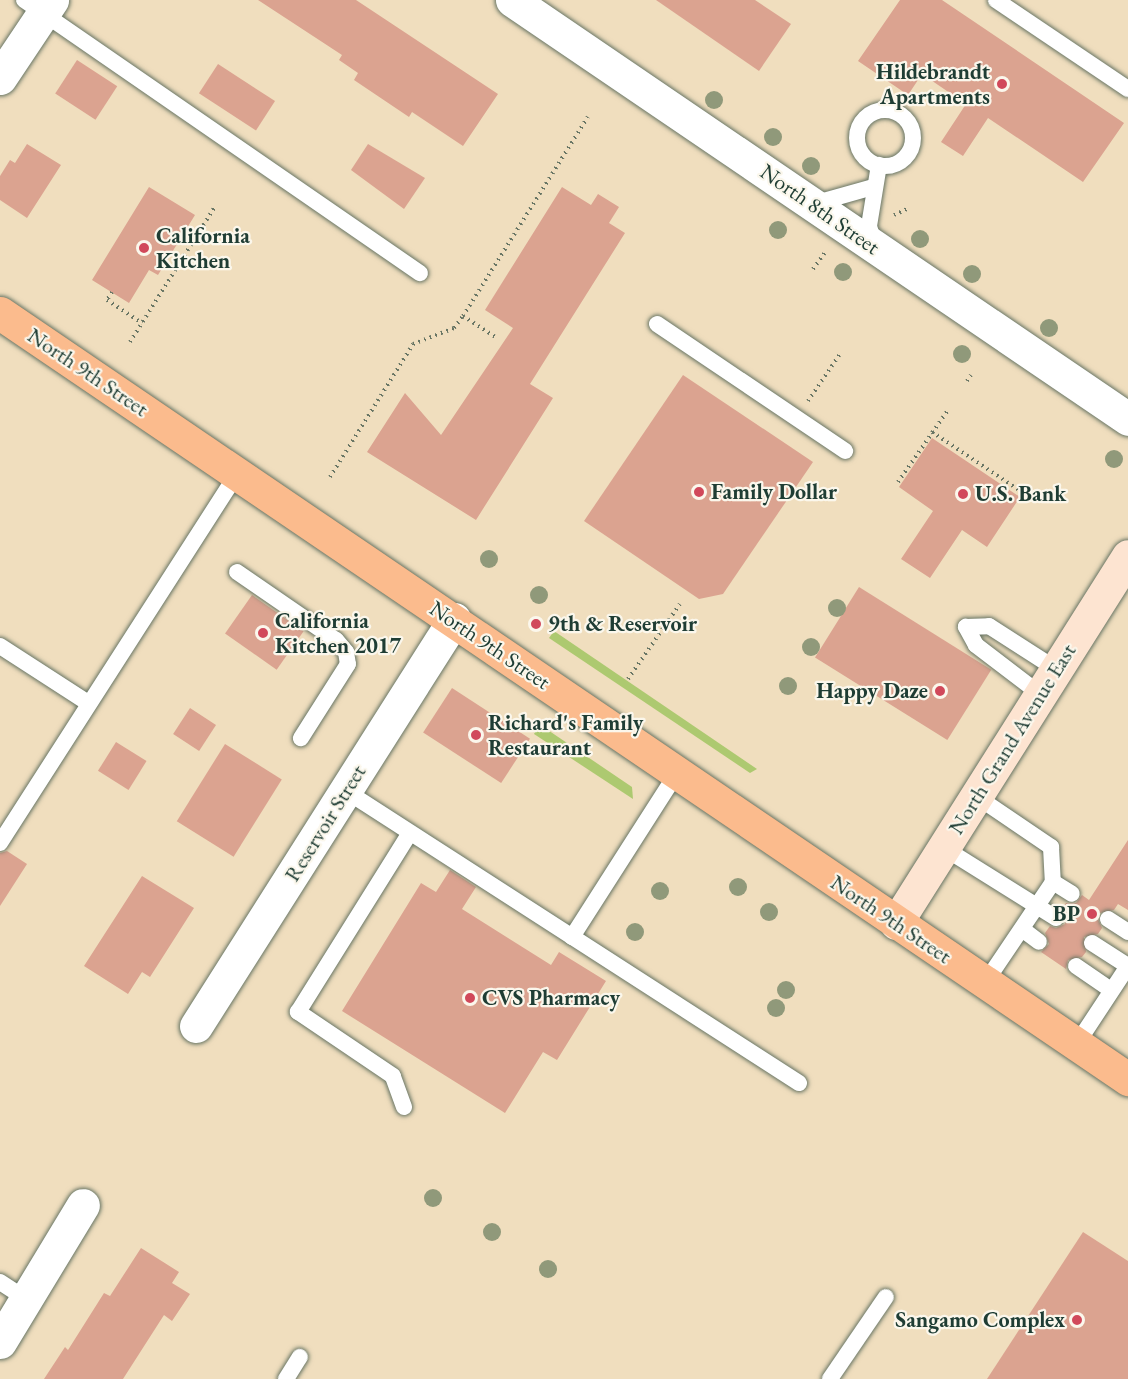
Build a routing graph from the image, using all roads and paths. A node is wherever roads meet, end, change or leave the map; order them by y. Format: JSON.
{"nodes":[{"id":1,"x":512,"y":0,"type":"edge"},
{"id":2,"x":996,"y":0,"type":"edge"},
{"id":3,"x":40,"y":4,"type":"edge"},
{"id":4,"x":0,"y":78,"type":"edge"},
{"id":5,"x":1128,"y":89,"type":"edge"},
{"id":6,"x":588,"y":117,"type":"dead end"},
{"id":7,"x":879,"y":165,"type":"dead end"},
{"id":8,"x":873,"y":187,"type":"junction"},
{"id":9,"x":812,"y":204,"type":"junction"},
{"id":10,"x":214,"y":208,"type":"dead end"},
{"id":11,"x":831,"y":243,"type":"dead end"},
{"id":12,"x":877,"y":248,"type":"junction"},
{"id":13,"x":813,"y":269,"type":"dead end"},
{"id":14,"x":420,"y":273,"type":"dead end"},
{"id":15,"x":112,"y":292,"type":"dead end"},
{"id":16,"x":0,"y":313,"type":"edge"},
{"id":17,"x":463,"y":316,"type":"junction"},
{"id":18,"x":142,"y":323,"type":"junction"},
{"id":19,"x":657,"y":324,"type":"dead end"},
{"id":20,"x":495,"y":337,"type":"dead end"},
{"id":21,"x":130,"y":342,"type":"dead end"},
{"id":22,"x":840,"y":354,"type":"dead end"},
{"id":23,"x":971,"y":375,"type":"dead end"},
{"id":24,"x":967,"y":381,"type":"dead end"},
{"id":25,"x":948,"y":410,"type":"dead end"},
{"id":26,"x":796,"y":418,"type":"junction"},
{"id":27,"x":1128,"y":419,"type":"edge"},
{"id":28,"x":932,"y":432,"type":"junction"},
{"id":29,"x":845,"y":451,"type":"dead end"},
{"id":30,"x":236,"y":475,"type":"junction"},
{"id":31,"x":330,"y":477,"type":"dead end"},
{"id":32,"x":898,"y":482,"type":"dead end"},
{"id":33,"x":1022,"y":492,"type":"dead end"},
{"id":34,"x":1128,"y":556,"type":"edge"},
{"id":35,"x":237,"y":572,"type":"dead end"},
{"id":36,"x":680,"y":604,"type":"dead end"},
{"id":37,"x":454,"y":619,"type":"junction"},
{"id":38,"x":0,"y":646,"type":"edge"},
{"id":39,"x":628,"y":679,"type":"dead end"},
{"id":40,"x":88,"y":703,"type":"junction"},
{"id":41,"x":301,"y":738,"type":"dead end"},
{"id":42,"x":677,"y":773,"type":"junction"},
{"id":43,"x":346,"y":791,"type":"junction"},
{"id":44,"x":976,"y":796,"type":"junction"},
{"id":45,"x":410,"y":833,"type":"junction"},
{"id":46,"x":0,"y":843,"type":"edge"},
{"id":47,"x":944,"y":848,"type":"junction"},
{"id":48,"x":1053,"y":882,"type":"junction"},
{"id":49,"x":1072,"y":894,"type":"dead end"},
{"id":50,"x":1038,"y":905,"type":"junction"},
{"id":51,"x":1056,"y":918,"type":"dead end"},
{"id":52,"x":1108,"y":919,"type":"dead end"},
{"id":53,"x":896,"y":923,"type":"junction"},
{"id":54,"x":1022,"y":929,"type":"junction"},
{"id":55,"x":1128,"y":932,"type":"edge"},
{"id":56,"x":572,"y":937,"type":"junction"},
{"id":57,"x":1039,"y":942,"type":"dead end"},
{"id":58,"x":1092,"y":943,"type":"dead end"},
{"id":59,"x":1076,"y":966,"type":"dead end"},
{"id":60,"x":1128,"y":966,"type":"edge"},
{"id":61,"x":985,"y":983,"type":"junction"},
{"id":62,"x":1112,"y":990,"type":"junction"},
{"id":63,"x":196,"y":1026,"type":"dead end"},
{"id":64,"x":1076,"y":1045,"type":"junction"},
{"id":65,"x":1125,"y":1071,"type":"edge"},
{"id":66,"x":800,"y":1083,"type":"dead end"},
{"id":67,"x":404,"y":1107,"type":"dead end"},
{"id":68,"x":83,"y":1205,"type":"dead end"},
{"id":69,"x":13,"y":1291,"type":"edge"},
{"id":70,"x":886,"y":1297,"type":"dead end"},
{"id":71,"x":0,"y":1342,"type":"edge"},
{"id":72,"x":300,"y":1357,"type":"dead end"},
{"id":73,"x":286,"y":1379,"type":"edge"},
{"id":74,"x":830,"y":1379,"type":"edge"}],
"edges":[{"from":1,"to":9,"type":"street","name":"North 8th Street"},
{"from":2,"to":5,"type":"lane"},
{"from":3,"to":4,"type":"street"},
{"from":3,"to":14,"type":"lane"},
{"from":6,"to":17,"type":"path"},
{"from":7,"to":8,"type":"lane"},
{"from":8,"to":9,"type":"lane"},
{"from":8,"to":12,"type":"lane"},
{"from":9,"to":12,"type":"street","name":"North 8th Street"},
{"from":10,"to":18,"type":"path"},
{"from":11,"to":13,"type":"path"},
{"from":12,"to":27,"type":"street","name":"North 8th Street"},
{"from":15,"to":18,"type":"path"},
{"from":16,"to":30,"type":"main road","name":"North 9th Street"},
{"from":17,"to":20,"type":"path"},
{"from":17,"to":31,"type":"path"},
{"from":18,"to":21,"type":"path"},
{"from":19,"to":26,"type":"lane"},
{"from":22,"to":26,"type":"path"},
{"from":23,"to":24,"type":"path"},
{"from":25,"to":28,"type":"path"},
{"from":26,"to":29,"type":"lane"},
{"from":28,"to":32,"type":"path"},
{"from":28,"to":33,"type":"path"},
{"from":30,"to":37,"type":"main road","name":"North 9th Street"},
{"from":30,"to":40,"type":"lane"},
{"from":34,"to":44,"type":"main road","name":"North Grand Avenue East"},
{"from":35,"to":41,"type":"lane"},
{"from":36,"to":39,"type":"path"},
{"from":37,"to":42,"type":"main road","name":"North 9th Street"},
{"from":37,"to":43,"type":"street","name":"Reservoir Street"},
{"from":38,"to":40,"type":"lane"},
{"from":40,"to":46,"type":"lane"},
{"from":42,"to":53,"type":"main road","name":"North 9th Street"},
{"from":42,"to":56,"type":"lane"},
{"from":43,"to":45,"type":"lane"},
{"from":43,"to":63,"type":"street","name":"Reservoir Street"},
{"from":44,"to":47,"type":"main road","name":"North Grand Avenue East"},
{"from":44,"to":48,"type":"lane"},
{"from":45,"to":56,"type":"lane"},
{"from":45,"to":67,"type":"lane"},
{"from":47,"to":50,"type":"lane"},
{"from":47,"to":53,"type":"main road","name":"North Grand Avenue East"},
{"from":48,"to":49,"type":"lane"},
{"from":48,"to":50,"type":"lane"},
{"from":50,"to":51,"type":"lane"},
{"from":50,"to":54,"type":"lane"},
{"from":52,"to":55,"type":"lane"},
{"from":53,"to":61,"type":"main road","name":"North 9th Street"},
{"from":54,"to":57,"type":"lane"},
{"from":54,"to":61,"type":"lane"},
{"from":56,"to":66,"type":"lane"},
{"from":58,"to":60,"type":"lane"},
{"from":59,"to":62,"type":"lane"},
{"from":60,"to":62,"type":"lane"},
{"from":61,"to":64,"type":"main road","name":"North 9th Street"},
{"from":62,"to":64,"type":"lane"},
{"from":64,"to":65,"type":"main road","name":"North 9th Street"},
{"from":68,"to":69,"type":"street"},
{"from":69,"to":71,"type":"street"},
{"from":70,"to":74,"type":"lane"},
{"from":72,"to":73,"type":"lane"}]}
